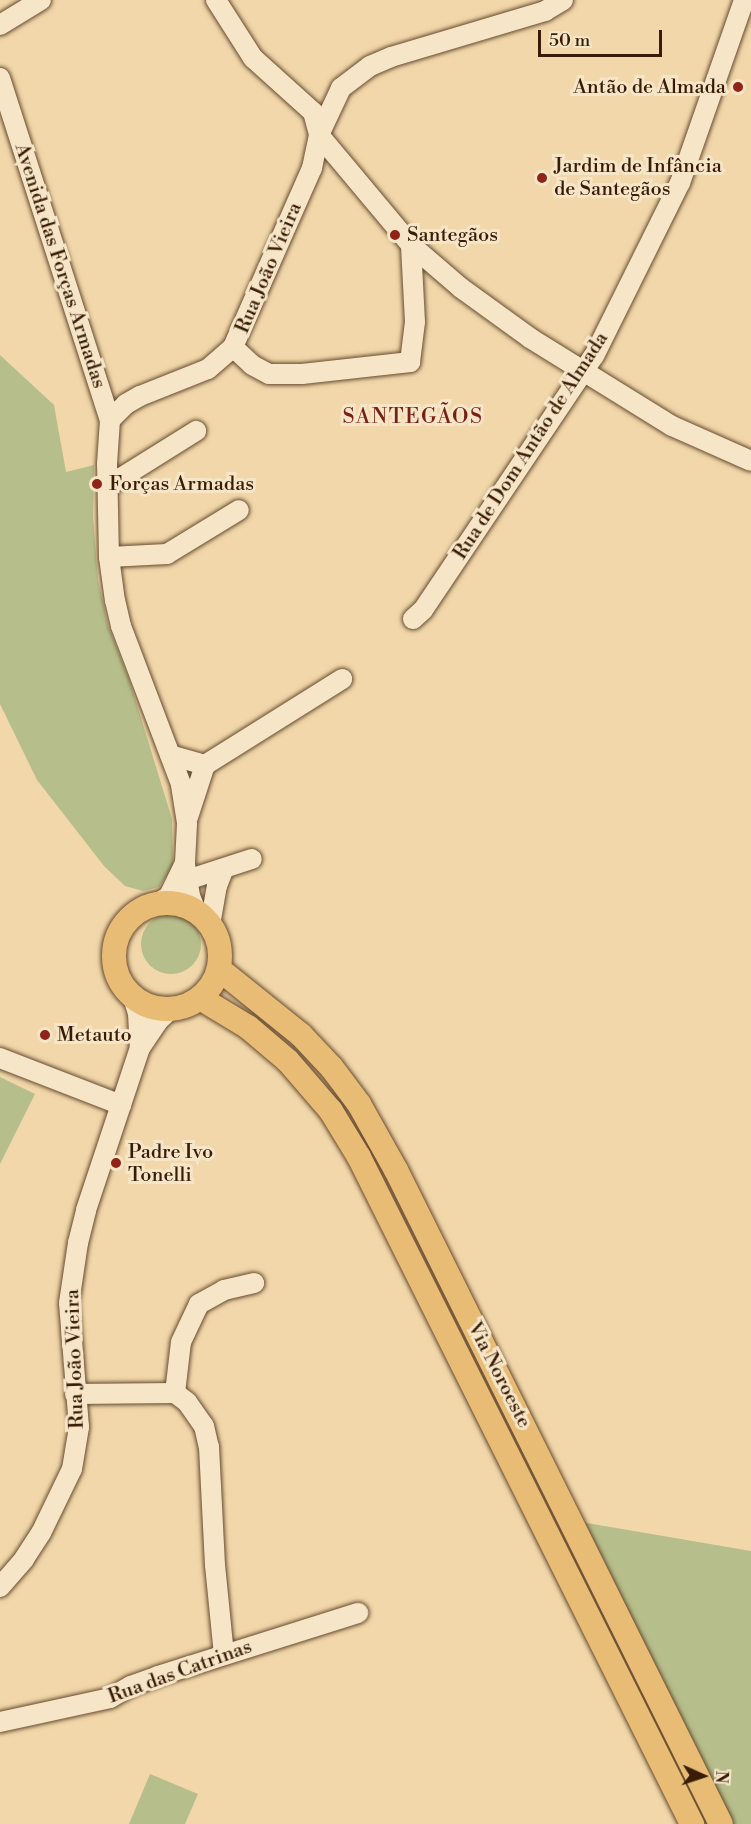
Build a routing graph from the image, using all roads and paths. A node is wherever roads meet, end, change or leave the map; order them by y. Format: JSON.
{"nodes":[{"id":1,"x":41,"y":0,"type":"edge"},
{"id":2,"x":216,"y":0,"type":"edge"},
{"id":3,"x":563,"y":0,"type":"edge"},
{"id":4,"x":744,"y":0,"type":"edge"},
{"id":5,"x":0,"y":25,"type":"edge"},
{"id":6,"x":0,"y":78,"type":"edge"},
{"id":7,"x":8,"y":132,"type":"edge"},
{"id":8,"x":319,"y":135,"type":"junction"},
{"id":9,"x":411,"y":245,"type":"junction"},
{"id":10,"x":233,"y":347,"type":"junction"},
{"id":11,"x":585,"y":370,"type":"junction"},
{"id":12,"x":110,"y":420,"type":"junction"},
{"id":13,"x":196,"y":431,"type":"dead end"},
{"id":14,"x":751,"y":461,"type":"edge"},
{"id":15,"x":108,"y":486,"type":"junction"},
{"id":16,"x":239,"y":510,"type":"dead end"},
{"id":17,"x":109,"y":557,"type":"junction"},
{"id":18,"x":413,"y":619,"type":"dead end"},
{"id":19,"x":342,"y":679,"type":"dead end"},
{"id":20,"x":170,"y":755,"type":"junction"},
{"id":21,"x":205,"y":765,"type":"junction"},
{"id":22,"x":187,"y":823,"type":"junction"},
{"id":23,"x":252,"y":859,"type":"dead end"},
{"id":24,"x":223,"y":870,"type":"junction"},
{"id":25,"x":186,"y":871,"type":"junction"},
{"id":26,"x":158,"y":903,"type":"junction"},
{"id":27,"x":203,"y":918,"type":"junction"},
{"id":28,"x":219,"y":969,"type":"junction"},
{"id":29,"x":133,"y":997,"type":"junction"},
{"id":30,"x":200,"y":998,"type":"junction"},
{"id":31,"x":171,"y":1009,"type":"junction"},
{"id":32,"x":140,"y":1048,"type":"junction"},
{"id":33,"x":0,"y":1058,"type":"edge"},
{"id":34,"x":121,"y":1105,"type":"junction"},
{"id":35,"x":254,"y":1283,"type":"dead end"},
{"id":36,"x":175,"y":1393,"type":"junction"},
{"id":37,"x":75,"y":1394,"type":"junction"},
{"id":38,"x":0,"y":1587,"type":"edge"},
{"id":39,"x":358,"y":1612,"type":"dead end"},
{"id":40,"x":224,"y":1655,"type":"junction"},
{"id":41,"x":0,"y":1722,"type":"edge"},
{"id":42,"x":692,"y":1824,"type":"edge"},
{"id":43,"x":721,"y":1824,"type":"edge"}],
"edges":[{"from":1,"to":5,"type":"street"},
{"from":2,"to":8,"type":"street"},
{"from":3,"to":8,"type":"street","name":"Rua João Vieira"},
{"from":4,"to":11,"type":"street","name":"Rua de Dom Antão de Almada"},
{"from":6,"to":7,"type":"street","name":"Avenida das Forças Armadas"},
{"from":7,"to":12,"type":"street","name":"Avenida das Forças Armadas"},
{"from":8,"to":9,"type":"street"},
{"from":8,"to":10,"type":"street","name":"Rua João Vieira"},
{"from":9,"to":10,"type":"street"},
{"from":9,"to":11,"type":"street"},
{"from":10,"to":12,"type":"street","name":"Rua João Vieira"},
{"from":11,"to":14,"type":"street"},
{"from":11,"to":18,"type":"street","name":"Rua de Dom Antão de Almada"},
{"from":12,"to":15,"type":"street"},
{"from":13,"to":15,"type":"street"},
{"from":15,"to":17,"type":"street"},
{"from":16,"to":17,"type":"street"},
{"from":17,"to":20,"type":"street"},
{"from":19,"to":21,"type":"street"},
{"from":20,"to":21,"type":"street"},
{"from":20,"to":22,"type":"street"},
{"from":21,"to":22,"type":"street"},
{"from":22,"to":25,"type":"street"},
{"from":23,"to":24,"type":"street"},
{"from":24,"to":25,"type":"street"},
{"from":24,"to":27,"type":"street"},
{"from":25,"to":26,"type":"street"},
{"from":25,"to":27,"type":"street"},
{"from":26,"to":27,"type":"main road"},
{"from":26,"to":29,"type":"main road"},
{"from":27,"to":28,"type":"main road"},
{"from":28,"to":30,"type":"main road"},
{"from":28,"to":43,"type":"main road","name":"Via Noroeste"},
{"from":29,"to":31,"type":"main road"},
{"from":29,"to":32,"type":"street","name":"Rua João Vieira"},
{"from":30,"to":31,"type":"main road"},
{"from":30,"to":42,"type":"main road","name":"Via Noroeste"},
{"from":31,"to":32,"type":"street","name":"Rua João Vieira"},
{"from":32,"to":34,"type":"street","name":"Rua João Vieira"},
{"from":33,"to":34,"type":"street"},
{"from":34,"to":37,"type":"street","name":"Rua João Vieira"},
{"from":35,"to":36,"type":"street"},
{"from":36,"to":37,"type":"street"},
{"from":36,"to":40,"type":"street"},
{"from":37,"to":38,"type":"street","name":"Rua João Vieira"},
{"from":39,"to":40,"type":"street","name":"Rua das Catrinas"},
{"from":40,"to":41,"type":"street","name":"Rua das Catrinas"}]}
